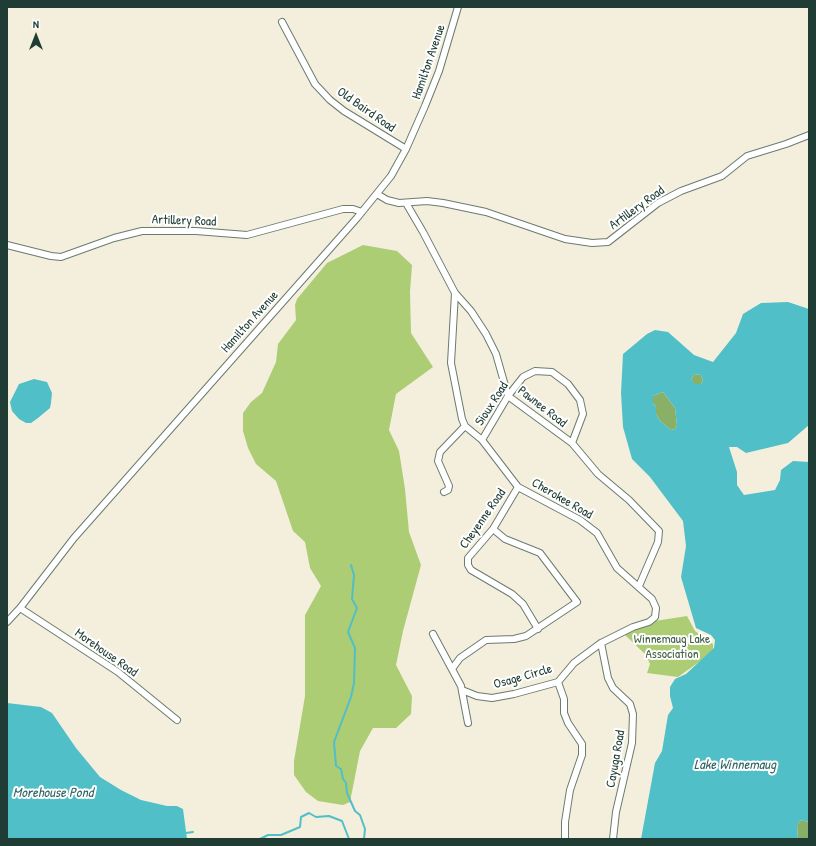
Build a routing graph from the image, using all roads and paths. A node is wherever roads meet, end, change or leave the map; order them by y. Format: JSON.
{"nodes":[{"id":1,"x":458,"y":7,"type":"edge"},
{"id":2,"x":282,"y":22,"type":"dead end"},
{"id":3,"x":809,"y":135,"type":"edge"},
{"id":4,"x":406,"y":149,"type":"junction"},
{"id":5,"x":377,"y":194,"type":"junction"},
{"id":6,"x":406,"y":203,"type":"junction"},
{"id":7,"x":362,"y":212,"type":"junction"},
{"id":8,"x":7,"y":245,"type":"edge"},
{"id":9,"x":455,"y":293,"type":"junction"},
{"id":10,"x":508,"y":396,"type":"junction"},
{"id":11,"x":465,"y":426,"type":"junction"},
{"id":12,"x":482,"y":440,"type":"junction"},
{"id":13,"x":572,"y":443,"type":"junction"},
{"id":14,"x":518,"y":487,"type":"junction"},
{"id":15,"x":444,"y":492,"type":"dead end"},
{"id":16,"x":493,"y":529,"type":"junction"},
{"id":17,"x":639,"y":586,"type":"junction"},
{"id":18,"x":20,"y":608,"type":"junction"},
{"id":19,"x":7,"y":622,"type":"edge"},
{"id":20,"x":538,"y":629,"type":"junction"},
{"id":21,"x":433,"y":634,"type":"dead end"},
{"id":22,"x":602,"y":643,"type":"junction"},
{"id":23,"x":452,"y":669,"type":"junction"},
{"id":24,"x":558,"y":682,"type":"junction"},
{"id":25,"x":462,"y":690,"type":"junction"},
{"id":26,"x":177,"y":720,"type":"dead end"},
{"id":27,"x":468,"y":723,"type":"dead end"},
{"id":28,"x":565,"y":839,"type":"edge"},
{"id":29,"x":613,"y":839,"type":"edge"}],
"edges":[{"from":1,"to":4,"type":"street","name":"Hamilton Avenue"},
{"from":2,"to":4,"type":"street","name":"Old Baird Road"},
{"from":3,"to":6,"type":"street","name":"Artillery Road"},
{"from":4,"to":5,"type":"street","name":"Hamilton Avenue"},
{"from":5,"to":6,"type":"street","name":"Artillery Road"},
{"from":5,"to":7,"type":"street","name":"Hamilton Avenue"},
{"from":6,"to":9,"type":"street","name":"Pawnee Road"},
{"from":7,"to":8,"type":"street","name":"Artillery Road"},
{"from":7,"to":18,"type":"street","name":"Hamilton Avenue"},
{"from":9,"to":10,"type":"street","name":"Pawnee Road"},
{"from":9,"to":11,"type":"street"},
{"from":10,"to":12,"type":"street","name":"Sioux Road"},
{"from":10,"to":13,"type":"street","name":"Pawnee Road"},
{"from":10,"to":13,"type":"street","name":"Sioux Road"},
{"from":11,"to":12,"type":"street","name":"Cherokee Road"},
{"from":11,"to":15,"type":"street"},
{"from":12,"to":14,"type":"street","name":"Cherokee Road"},
{"from":13,"to":17,"type":"street","name":"Pawnee Road"},
{"from":14,"to":16,"type":"street","name":"Cheyenne Road"},
{"from":14,"to":17,"type":"street","name":"Cherokee Road"},
{"from":16,"to":20,"type":"street","name":"Cheyenne Road"},
{"from":16,"to":20,"type":"street"},
{"from":17,"to":22,"type":"street","name":"Osage Circle"},
{"from":18,"to":19,"type":"street","name":"Hamilton Avenue"},
{"from":18,"to":26,"type":"street","name":"Morehouse Road"},
{"from":20,"to":23,"type":"street"},
{"from":21,"to":23,"type":"street"},
{"from":22,"to":24,"type":"street","name":"Osage Circle"},
{"from":22,"to":29,"type":"street","name":"Cayuga Road"},
{"from":23,"to":25,"type":"street"},
{"from":24,"to":25,"type":"street","name":"Osage Circle"},
{"from":24,"to":28,"type":"street"},
{"from":25,"to":27,"type":"street"}]}
